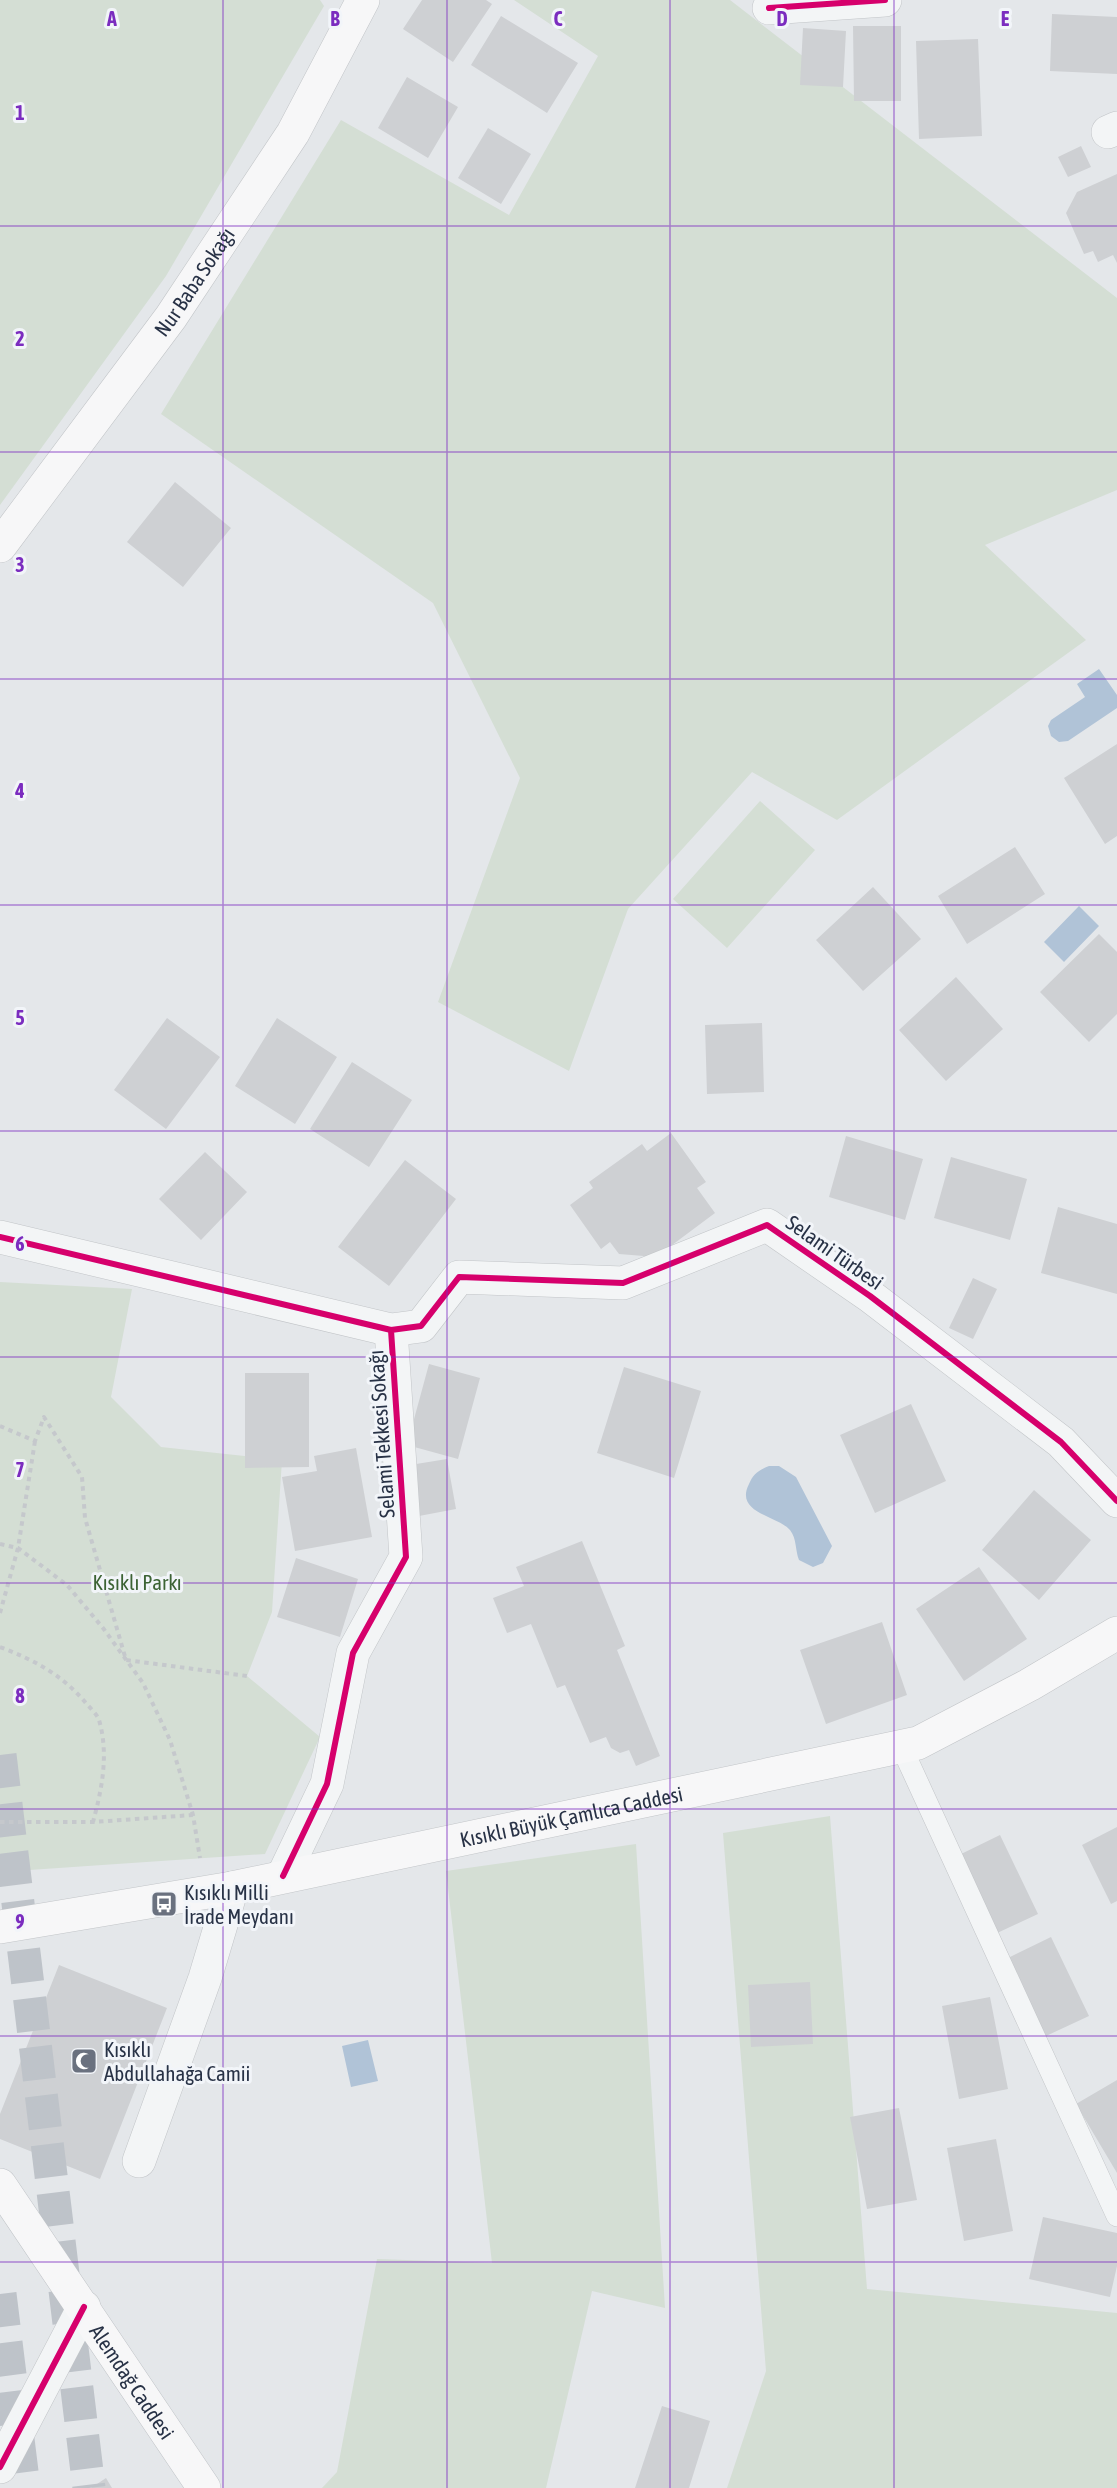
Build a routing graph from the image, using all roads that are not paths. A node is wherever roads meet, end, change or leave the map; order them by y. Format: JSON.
{"nodes":[{"id":1,"x":363,"y":0,"type":"edge"},
{"id":2,"x":885,"y":0,"type":"edge"},
{"id":3,"x":769,"y":8,"type":"dead end"},
{"id":4,"x":0,"y":546,"type":"edge"},
{"id":5,"x":0,"y":1238,"type":"edge"},
{"id":6,"x":391,"y":1330,"type":"junction"},
{"id":7,"x":1117,"y":1502,"type":"edge"},
{"id":8,"x":1117,"y":1633,"type":"edge"},
{"id":9,"x":901,"y":1746,"type":"junction"},
{"id":10,"x":283,"y":1876,"type":"junction"},
{"id":11,"x":218,"y":1890,"type":"junction"},
{"id":12,"x":0,"y":1927,"type":"edge"},
{"id":13,"x":139,"y":2161,"type":"dead end"},
{"id":14,"x":0,"y":2185,"type":"edge"},
{"id":15,"x":1117,"y":2216,"type":"edge"},
{"id":16,"x":84,"y":2307,"type":"junction"},
{"id":17,"x":0,"y":2467,"type":"edge"},
{"id":18,"x":204,"y":2488,"type":"edge"}],
"edges":[{"from":1,"to":4,"type":"main road","name":"Nur Baba Sokağı"},
{"from":2,"to":3,"type":"street"},
{"from":5,"to":6,"type":"street","name":"Selami Tekkesi Sokağı"},
{"from":6,"to":7,"type":"street","name":"Selami Türbesi"},
{"from":6,"to":10,"type":"street","name":"Selami Tekkesi Sokağı"},
{"from":8,"to":9,"type":"main road","name":"Kısıklı Büyük Çamlıca Caddesi"},
{"from":9,"to":10,"type":"main road","name":"Kısıklı Büyük Çamlıca Caddesi"},
{"from":9,"to":15,"type":"lane"},
{"from":10,"to":11,"type":"main road","name":"Kısıklı Büyük Çamlıca Caddesi"},
{"from":11,"to":12,"type":"main road","name":"Kısıklı Büyük Çamlıca Caddesi"},
{"from":11,"to":13,"type":"street"},
{"from":14,"to":16,"type":"main road","name":"Alemdağ Caddesi"},
{"from":16,"to":17,"type":"street"},
{"from":16,"to":18,"type":"main road","name":"Alemdağ Caddesi"}]}
